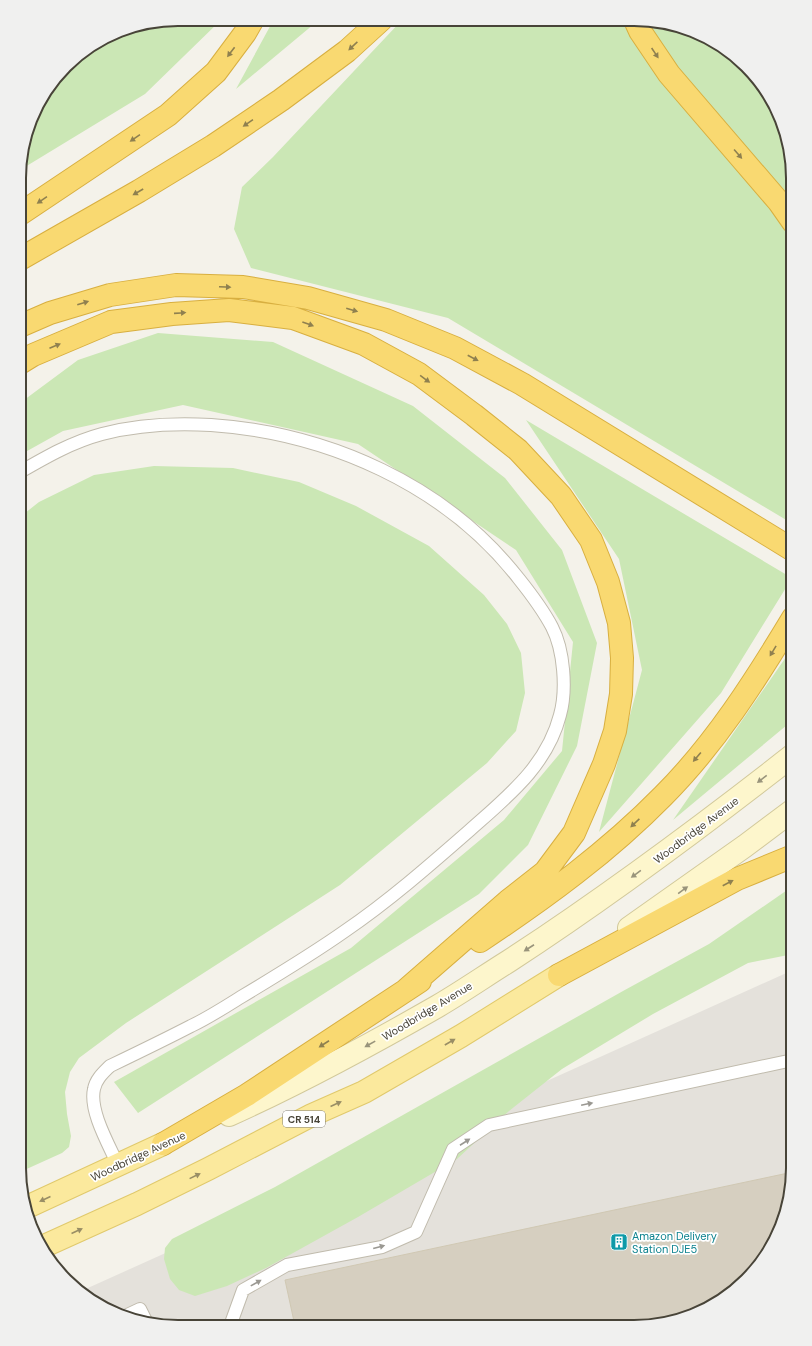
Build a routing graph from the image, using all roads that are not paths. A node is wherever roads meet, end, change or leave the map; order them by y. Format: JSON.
{"nodes":[{"id":1,"x":249,"y":26,"type":"edge"},
{"id":2,"x":375,"y":26,"type":"edge"},
{"id":3,"x":638,"y":26,"type":"edge"},
{"id":4,"x":26,"y":210,"type":"edge"},
{"id":5,"x":786,"y":212,"type":"edge"},
{"id":6,"x":26,"y":256,"type":"edge"},
{"id":7,"x":26,"y":323,"type":"edge"},
{"id":8,"x":26,"y":359,"type":"edge"},
{"id":9,"x":26,"y":468,"type":"edge"},
{"id":10,"x":786,"y":546,"type":"edge"},
{"id":11,"x":786,"y":630,"type":"edge"},
{"id":12,"x":786,"y":760,"type":"edge"},
{"id":13,"x":786,"y":815,"type":"edge"},
{"id":14,"x":786,"y":859,"type":"edge"},
{"id":15,"x":559,"y":975,"type":"junction"},
{"id":16,"x":407,"y":989,"type":"junction"},
{"id":17,"x":786,"y":1061,"type":"edge"},
{"id":18,"x":163,"y":1144,"type":"junction"},
{"id":19,"x":118,"y":1165,"type":"junction"},
{"id":20,"x":31,"y":1205,"type":"edge"},
{"id":21,"x":47,"y":1245,"type":"edge"},
{"id":22,"x":131,"y":1313,"type":"edge"},
{"id":23,"x":144,"y":1316,"type":"edge"},
{"id":24,"x":232,"y":1320,"type":"edge"}],
"edges":[{"from":1,"to":4,"type":"highway","one_way":true},
{"from":2,"to":6,"type":"highway","one_way":true},
{"from":3,"to":5,"type":"highway","one_way":true},
{"from":7,"to":10,"type":"highway","one_way":true},
{"from":8,"to":16,"type":"highway","one_way":true},
{"from":9,"to":19,"type":"lane"},
{"from":11,"to":16,"type":"highway","one_way":true},
{"from":12,"to":18,"type":"main road","name":"Woodbridge Avenue","one_way":true},
{"from":15,"to":13,"type":"main road","number":"CR 514","one_way":true},
{"from":15,"to":14,"type":"highway","one_way":true},
{"from":21,"to":15,"type":"main road","number":"CR 514","one_way":true},
{"from":16,"to":18,"type":"highway","one_way":true},
{"from":24,"to":17,"type":"lane","one_way":true},
{"from":18,"to":19,"type":"main road","name":"Woodbridge Avenue"},
{"from":19,"to":20,"type":"main road","name":"Woodbridge Avenue","one_way":true},
{"from":22,"to":23,"type":"lane"}]}
